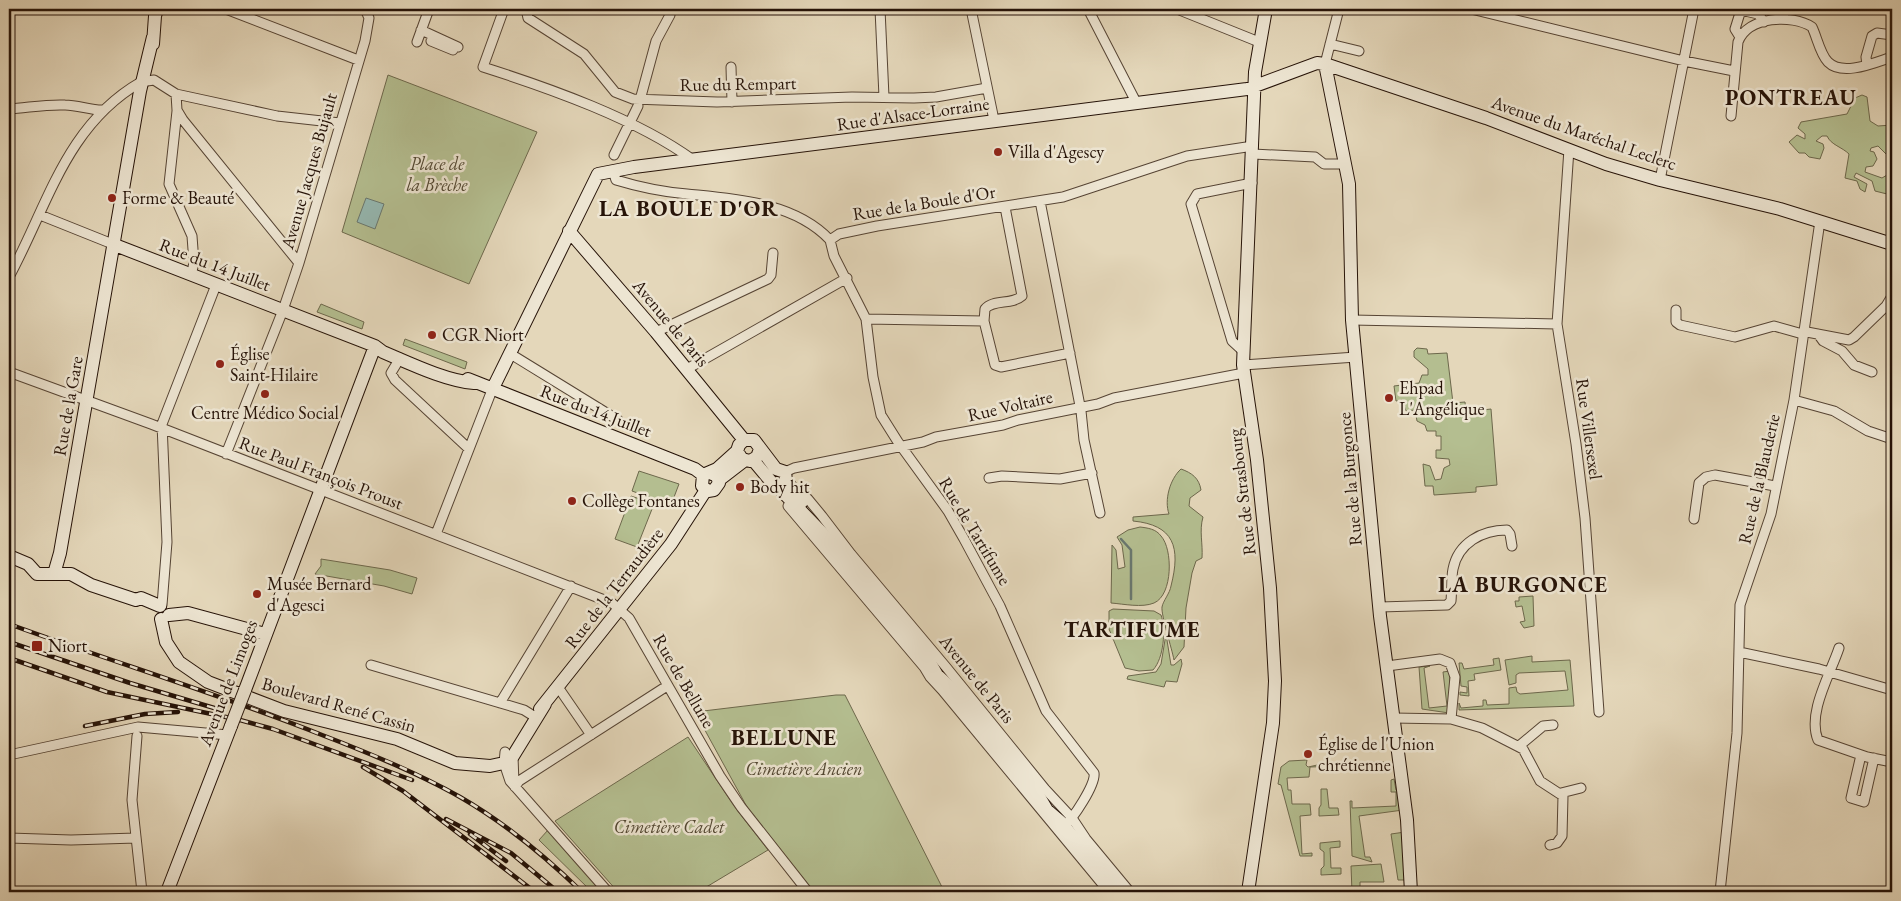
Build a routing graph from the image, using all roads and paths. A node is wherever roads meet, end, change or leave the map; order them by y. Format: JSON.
{"nodes":[{"id":1,"x":226,"y":9,"type":"edge"},
{"id":2,"x":365,"y":9,"type":"edge"},
{"id":3,"x":429,"y":9,"type":"edge"},
{"id":4,"x":504,"y":9,"type":"edge"},
{"id":5,"x":526,"y":9,"type":"edge"},
{"id":6,"x":668,"y":9,"type":"edge"},
{"id":7,"x":880,"y":9,"type":"edge"},
{"id":8,"x":971,"y":9,"type":"edge"},
{"id":9,"x":1088,"y":9,"type":"edge"},
{"id":10,"x":1176,"y":9,"type":"edge"},
{"id":11,"x":1266,"y":9,"type":"edge"},
{"id":12,"x":1339,"y":9,"type":"edge"},
{"id":13,"x":1471,"y":9,"type":"edge"},
{"id":14,"x":1694,"y":9,"type":"edge"},
{"id":15,"x":1784,"y":9,"type":"edge"},
{"id":16,"x":155,"y":11,"type":"edge"},
{"id":17,"x":1783,"y":20,"type":"junction"},
{"id":18,"x":1764,"y":22,"type":"junction"},
{"id":19,"x":421,"y":30,"type":"junction"},
{"id":20,"x":1892,"y":35,"type":"edge"},
{"id":21,"x":1740,"y":37,"type":"junction"},
{"id":22,"x":431,"y":41,"type":"dead end"},
{"id":23,"x":417,"y":42,"type":"dead end"},
{"id":24,"x":1259,"y":42,"type":"junction"},
{"id":25,"x":1330,"y":44,"type":"junction"},
{"id":26,"x":1358,"y":52,"type":"dead end"},
{"id":27,"x":1892,"y":58,"type":"edge"},
{"id":28,"x":358,"y":60,"type":"junction"},
{"id":29,"x":1684,"y":61,"type":"junction"},
{"id":30,"x":1325,"y":64,"type":"junction"},
{"id":31,"x":1867,"y":64,"type":"junction"},
{"id":32,"x":731,"y":67,"type":"dead end"},
{"id":33,"x":1734,"y":71,"type":"junction"},
{"id":34,"x":1255,"y":72,"type":"junction"},
{"id":35,"x":144,"y":82,"type":"junction"},
{"id":36,"x":1256,"y":87,"type":"junction"},
{"id":37,"x":987,"y":88,"type":"junction"},
{"id":38,"x":1232,"y":89,"type":"junction"},
{"id":39,"x":176,"y":94,"type":"junction"},
{"id":40,"x":884,"y":97,"type":"junction"},
{"id":41,"x":732,"y":102,"type":"junction"},
{"id":42,"x":1136,"y":102,"type":"junction"},
{"id":43,"x":639,"y":103,"type":"junction"},
{"id":44,"x":9,"y":109,"type":"edge"},
{"id":45,"x":104,"y":110,"type":"junction"},
{"id":46,"x":177,"y":110,"type":"junction"},
{"id":47,"x":1730,"y":116,"type":"dead end"},
{"id":48,"x":994,"y":120,"type":"junction"},
{"id":49,"x":340,"y":123,"type":"junction"},
{"id":50,"x":631,"y":124,"type":"junction"},
{"id":51,"x":1568,"y":149,"type":"junction"},
{"id":52,"x":1252,"y":150,"type":"junction"},
{"id":53,"x":614,"y":154,"type":"dead end"},
{"id":54,"x":694,"y":160,"type":"junction"},
{"id":55,"x":1345,"y":164,"type":"junction"},
{"id":56,"x":613,"y":171,"type":"junction"},
{"id":57,"x":1660,"y":180,"type":"junction"},
{"id":58,"x":1252,"y":183,"type":"junction"},
{"id":59,"x":1040,"y":202,"type":"junction"},
{"id":60,"x":1005,"y":206,"type":"junction"},
{"id":61,"x":40,"y":215,"type":"junction"},
{"id":62,"x":1820,"y":221,"type":"junction"},
{"id":63,"x":569,"y":231,"type":"junction"},
{"id":64,"x":830,"y":240,"type":"junction"},
{"id":65,"x":1892,"y":244,"type":"edge"},
{"id":66,"x":114,"y":245,"type":"junction"},
{"id":67,"x":773,"y":253,"type":"dead end"},
{"id":68,"x":299,"y":263,"type":"junction"},
{"id":69,"x":9,"y":275,"type":"edge"},
{"id":70,"x":191,"y":275,"type":"junction"},
{"id":71,"x":847,"y":278,"type":"junction"},
{"id":72,"x":216,"y":285,"type":"junction"},
{"id":73,"x":1892,"y":296,"type":"edge"},
{"id":74,"x":283,"y":310,"type":"junction"},
{"id":75,"x":1676,"y":310,"type":"dead end"},
{"id":76,"x":866,"y":319,"type":"junction"},
{"id":77,"x":1352,"y":320,"type":"junction"},
{"id":78,"x":984,"y":321,"type":"junction"},
{"id":79,"x":1557,"y":324,"type":"junction"},
{"id":80,"x":656,"y":332,"type":"junction"},
{"id":81,"x":1804,"y":332,"type":"junction"},
{"id":82,"x":1818,"y":334,"type":"junction"},
{"id":83,"x":377,"y":346,"type":"junction"},
{"id":84,"x":1244,"y":352,"type":"junction"},
{"id":85,"x":509,"y":353,"type":"junction"},
{"id":86,"x":1070,"y":354,"type":"junction"},
{"id":87,"x":1356,"y":357,"type":"junction"},
{"id":88,"x":400,"y":358,"type":"junction"},
{"id":89,"x":687,"y":369,"type":"junction"},
{"id":90,"x":1244,"y":369,"type":"junction"},
{"id":91,"x":9,"y":372,"type":"edge"},
{"id":92,"x":1872,"y":372,"type":"dead end"},
{"id":93,"x":474,"y":383,"type":"junction"},
{"id":94,"x":492,"y":390,"type":"junction"},
{"id":95,"x":1794,"y":400,"type":"junction"},
{"id":96,"x":87,"y":401,"type":"junction"},
{"id":97,"x":1080,"y":407,"type":"junction"},
{"id":98,"x":618,"y":420,"type":"dead end"},
{"id":99,"x":162,"y":428,"type":"junction"},
{"id":100,"x":1892,"y":439,"type":"edge"},
{"id":101,"x":901,"y":445,"type":"junction"},
{"id":102,"x":468,"y":448,"type":"junction"},
{"id":103,"x":748,"y":452,"type":"junction"},
{"id":104,"x":226,"y":454,"type":"junction"},
{"id":105,"x":1092,"y":473,"type":"junction"},
{"id":106,"x":711,"y":476,"type":"junction"},
{"id":107,"x":989,"y":478,"type":"dead end"},
{"id":108,"x":778,"y":479,"type":"junction"},
{"id":109,"x":1775,"y":486,"type":"junction"},
{"id":110,"x":320,"y":490,"type":"junction"},
{"id":111,"x":795,"y":492,"type":"junction"},
{"id":112,"x":1100,"y":513,"type":"dead end"},
{"id":113,"x":1694,"y":519,"type":"dead end"},
{"id":114,"x":436,"y":534,"type":"junction"},
{"id":115,"x":826,"y":542,"type":"junction"},
{"id":116,"x":1512,"y":546,"type":"dead end"},
{"id":117,"x":9,"y":556,"type":"edge"},
{"id":118,"x":54,"y":574,"type":"junction"},
{"id":119,"x":571,"y":586,"type":"junction"},
{"id":120,"x":864,"y":589,"type":"junction"},
{"id":121,"x":1380,"y":607,"type":"junction"},
{"id":122,"x":620,"y":608,"type":"junction"},
{"id":123,"x":163,"y":612,"type":"junction"},
{"id":124,"x":265,"y":634,"type":"junction"},
{"id":125,"x":1839,"y":648,"type":"dead end"},
{"id":126,"x":1739,"y":652,"type":"junction"},
{"id":127,"x":371,"y":665,"type":"dead end"},
{"id":128,"x":1387,"y":666,"type":"junction"},
{"id":129,"x":1831,"y":672,"type":"junction"},
{"id":130,"x":667,"y":686,"type":"junction"},
{"id":131,"x":558,"y":687,"type":"junction"},
{"id":132,"x":1892,"y":690,"type":"edge"},
{"id":133,"x":951,"y":693,"type":"junction"},
{"id":134,"x":500,"y":703,"type":"junction"},
{"id":135,"x":545,"y":704,"type":"junction"},
{"id":136,"x":1599,"y":712,"type":"dead end"},
{"id":137,"x":532,"y":716,"type":"junction"},
{"id":138,"x":1393,"y":718,"type":"junction"},
{"id":139,"x":1452,"y":719,"type":"junction"},
{"id":140,"x":1553,"y":725,"type":"dead end"},
{"id":141,"x":230,"y":731,"type":"junction"},
{"id":142,"x":591,"y":735,"type":"junction"},
{"id":143,"x":137,"y":736,"type":"dead end"},
{"id":144,"x":1519,"y":746,"type":"junction"},
{"id":145,"x":9,"y":755,"type":"edge"},
{"id":146,"x":1861,"y":755,"type":"junction"},
{"id":147,"x":507,"y":757,"type":"junction"},
{"id":148,"x":1874,"y":758,"type":"junction"},
{"id":149,"x":1892,"y":762,"type":"edge"},
{"id":150,"x":515,"y":787,"type":"junction"},
{"id":151,"x":1581,"y":788,"type":"dead end"},
{"id":152,"x":1561,"y":793,"type":"junction"},
{"id":153,"x":1066,"y":822,"type":"junction"},
{"id":154,"x":9,"y":838,"type":"edge"},
{"id":155,"x":136,"y":838,"type":"junction"},
{"id":156,"x":1550,"y":845,"type":"dead end"},
{"id":157,"x":142,"y":892,"type":"edge"},
{"id":158,"x":167,"y":892,"type":"edge"},
{"id":159,"x":608,"y":892,"type":"edge"},
{"id":160,"x":808,"y":892,"type":"edge"},
{"id":161,"x":1109,"y":892,"type":"edge"},
{"id":162,"x":1118,"y":892,"type":"edge"},
{"id":163,"x":1130,"y":892,"type":"edge"},
{"id":164,"x":1248,"y":892,"type":"edge"},
{"id":165,"x":1411,"y":892,"type":"edge"},
{"id":166,"x":1720,"y":892,"type":"edge"}],
"edges":[{"from":1,"to":28,"type":"street"},
{"from":2,"to":28,"type":"street","name":"Avenue Jacques Bujault"},
{"from":3,"to":19,"type":"street"},
{"from":4,"to":50,"type":"street"},
{"from":5,"to":43,"type":"street","name":"Rue du Rempart"},
{"from":6,"to":43,"type":"street"},
{"from":7,"to":40,"type":"street"},
{"from":8,"to":37,"type":"street"},
{"from":9,"to":42,"type":"street"},
{"from":10,"to":24,"type":"street"},
{"from":11,"to":24,"type":"main road","name":"Rue de Strasbourg"},
{"from":12,"to":25,"type":"street"},
{"from":13,"to":29,"type":"street"},
{"from":14,"to":29,"type":"street"},
{"from":15,"to":17,"type":"street"},
{"from":16,"to":35,"type":"main road","name":"Rue de la Gare"},
{"from":17,"to":18,"type":"street"},
{"from":17,"to":31,"type":"street"},
{"from":18,"to":21,"type":"street"},
{"from":18,"to":21,"type":"street"},
{"from":19,"to":22,"type":"street"},
{"from":19,"to":23,"type":"street"},
{"from":20,"to":31,"type":"street"},
{"from":21,"to":33,"type":"street"},
{"from":24,"to":34,"type":"main road","name":"Rue de Strasbourg"},
{"from":25,"to":26,"type":"street"},
{"from":25,"to":30,"type":"street"},
{"from":27,"to":31,"type":"street"},
{"from":28,"to":49,"type":"street","name":"Avenue Jacques Bujault"},
{"from":29,"to":33,"type":"street"},
{"from":29,"to":57,"type":"street"},
{"from":30,"to":36,"type":"main road","name":"Rue d'Alsace-Lorraine"},
{"from":30,"to":51,"type":"main road","name":"Avenue du Maréchal Leclerc"},
{"from":30,"to":55,"type":"main road","name":"Rue de la Burgonce"},
{"from":32,"to":41,"type":"street"},
{"from":33,"to":47,"type":"street"},
{"from":34,"to":36,"type":"main road","name":"Rue de Strasbourg"},
{"from":34,"to":38,"type":"main road"},
{"from":35,"to":39,"type":"street"},
{"from":35,"to":45,"type":"street"},
{"from":35,"to":66,"type":"main road","name":"Rue de la Gare"},
{"from":36,"to":38,"type":"main road","name":"Rue d'Alsace-Lorraine"},
{"from":36,"to":52,"type":"main road","name":"Rue de Strasbourg"},
{"from":37,"to":40,"type":"street","name":"Rue du Rempart"},
{"from":37,"to":48,"type":"street"},
{"from":38,"to":42,"type":"main road","name":"Rue d'Alsace-Lorraine"},
{"from":39,"to":46,"type":"street"},
{"from":39,"to":49,"type":"street"},
{"from":40,"to":41,"type":"street","name":"Rue du Rempart"},
{"from":41,"to":43,"type":"street","name":"Rue du Rempart"},
{"from":42,"to":48,"type":"main road","name":"Rue d'Alsace-Lorraine"},
{"from":43,"to":50,"type":"street"},
{"from":44,"to":45,"type":"street"},
{"from":45,"to":61,"type":"street"},
{"from":46,"to":68,"type":"street"},
{"from":46,"to":70,"type":"street"},
{"from":48,"to":54,"type":"main road","name":"Rue d'Alsace-Lorraine"},
{"from":49,"to":68,"type":"street","name":"Avenue Jacques Bujault"},
{"from":50,"to":53,"type":"street"},
{"from":50,"to":54,"type":"street"},
{"from":51,"to":57,"type":"main road","name":"Avenue du Maréchal Leclerc"},
{"from":51,"to":79,"type":"street","name":"Rue Villersexel"},
{"from":52,"to":55,"type":"street","name":"Rue de la Boule d'Or"},
{"from":52,"to":58,"type":"main road","name":"Rue de Strasbourg"},
{"from":52,"to":59,"type":"street","name":"Rue de la Boule d'Or"},
{"from":54,"to":56,"type":"main road","name":"Rue d'Alsace-Lorraine"},
{"from":55,"to":77,"type":"main road","name":"Rue de la Burgonce"},
{"from":56,"to":63,"type":"main road","name":"Rue d'Alsace-Lorraine"},
{"from":56,"to":64,"type":"street"},
{"from":57,"to":62,"type":"main road","name":"Avenue du Maréchal Leclerc"},
{"from":58,"to":84,"type":"main road","name":"Rue de Strasbourg"},
{"from":58,"to":84,"type":"street"},
{"from":59,"to":60,"type":"street","name":"Rue de la Boule d'Or"},
{"from":59,"to":86,"type":"street"},
{"from":60,"to":64,"type":"street","name":"Rue de la Boule d'Or"},
{"from":60,"to":78,"type":"street"},
{"from":61,"to":66,"type":"street","name":"Rue du 14 Juillet"},
{"from":61,"to":69,"type":"street"},
{"from":62,"to":65,"type":"main road","name":"Avenue du Maréchal Leclerc"},
{"from":62,"to":81,"type":"street","name":"Rue de la Blauderie"},
{"from":63,"to":80,"type":"main road","name":"Avenue de Paris"},
{"from":63,"to":85,"type":"main road"},
{"from":64,"to":71,"type":"street","name":"Rue de Tartifume"},
{"from":66,"to":70,"type":"main road","name":"Rue du 14 Juillet"},
{"from":66,"to":96,"type":"main road","name":"Rue de la Gare"},
{"from":67,"to":80,"type":"street"},
{"from":68,"to":74,"type":"street","name":"Avenue Jacques Bujault"},
{"from":70,"to":72,"type":"main road","name":"Rue du 14 Juillet"},
{"from":71,"to":76,"type":"street","name":"Rue de Tartifume"},
{"from":71,"to":89,"type":"street"},
{"from":72,"to":74,"type":"main road","name":"Rue du 14 Juillet"},
{"from":72,"to":99,"type":"street"},
{"from":73,"to":82,"type":"street"},
{"from":74,"to":83,"type":"main road","name":"Rue du 14 Juillet"},
{"from":74,"to":104,"type":"street","name":"Avenue Jacques Bujault"},
{"from":75,"to":81,"type":"street"},
{"from":76,"to":78,"type":"street"},
{"from":76,"to":101,"type":"street","name":"Rue de Tartifume"},
{"from":77,"to":79,"type":"street"},
{"from":77,"to":87,"type":"main road","name":"Rue de la Burgonce"},
{"from":78,"to":86,"type":"street"},
{"from":79,"to":136,"type":"street","name":"Rue Villersexel"},
{"from":80,"to":89,"type":"main road","name":"Avenue de Paris"},
{"from":81,"to":82,"type":"street"},
{"from":81,"to":95,"type":"street","name":"Rue de la Blauderie"},
{"from":82,"to":92,"type":"street"},
{"from":83,"to":88,"type":"main road","name":"Rue du 14 Juillet"},
{"from":83,"to":93,"type":"main road","name":"Rue du 14 Juillet"},
{"from":83,"to":110,"type":"main road","name":"Avenue de Limoges"},
{"from":84,"to":90,"type":"main road","name":"Rue de Strasbourg"},
{"from":85,"to":94,"type":"main road"},
{"from":85,"to":98,"type":"street"},
{"from":86,"to":97,"type":"street"},
{"from":87,"to":90,"type":"street","name":"Rue Voltaire"},
{"from":87,"to":121,"type":"main road","name":"Rue de la Burgonce"},
{"from":88,"to":93,"type":"main road","name":"Rue du 14 Juillet"},
{"from":88,"to":102,"type":"street"},
{"from":89,"to":103,"type":"main road","name":"Avenue de Paris"},
{"from":90,"to":97,"type":"street","name":"Rue Voltaire"},
{"from":90,"to":164,"type":"main road","name":"Rue de Strasbourg"},
{"from":91,"to":96,"type":"street","name":"Rue Paul François Proust"},
{"from":93,"to":94,"type":"main road","name":"Rue du 14 Juillet"},
{"from":94,"to":102,"type":"street"},
{"from":94,"to":106,"type":"main road","name":"Rue du 14 Juillet"},
{"from":95,"to":100,"type":"street"},
{"from":95,"to":109,"type":"street","name":"Rue de la Blauderie"},
{"from":96,"to":99,"type":"street","name":"Rue Paul François Proust"},
{"from":96,"to":118,"type":"main road","name":"Rue de la Gare"},
{"from":97,"to":101,"type":"street","name":"Rue Voltaire"},
{"from":97,"to":105,"type":"street"},
{"from":99,"to":104,"type":"street","name":"Rue Paul François Proust"},
{"from":99,"to":123,"type":"street"},
{"from":101,"to":108,"type":"street","name":"Rue Voltaire"},
{"from":101,"to":153,"type":"street","name":"Rue de Tartifume"},
{"from":102,"to":114,"type":"street"},
{"from":103,"to":106,"type":"main road"},
{"from":103,"to":108,"type":"main road","name":"Avenue de Paris"},
{"from":104,"to":110,"type":"street","name":"Rue Paul François Proust"},
{"from":105,"to":107,"type":"street"},
{"from":105,"to":112,"type":"street"},
{"from":106,"to":122,"type":"main road","name":"Rue de la Terraudière"},
{"from":108,"to":111,"type":"main road","name":"Avenue de Paris"},
{"from":108,"to":115,"type":"main road","name":"Avenue de Paris"},
{"from":109,"to":113,"type":"street"},
{"from":109,"to":126,"type":"street","name":"Rue de la Blauderie"},
{"from":110,"to":114,"type":"street","name":"Rue Paul François Proust"},
{"from":110,"to":124,"type":"main road","name":"Avenue de Limoges"},
{"from":111,"to":115,"type":"main road","name":"Avenue de Paris"},
{"from":111,"to":153,"type":"street","name":"Avenue de Paris"},
{"from":114,"to":119,"type":"street","name":"Rue Paul François Proust"},
{"from":115,"to":120,"type":"street","name":"Avenue de Paris"},
{"from":115,"to":120,"type":"main road","name":"Avenue de Paris"},
{"from":116,"to":121,"type":"street"},
{"from":117,"to":118,"type":"main road"},
{"from":118,"to":123,"type":"main road"},
{"from":119,"to":122,"type":"street","name":"Rue Paul François Proust"},
{"from":119,"to":134,"type":"street"},
{"from":120,"to":133,"type":"main road","name":"Avenue de Paris"},
{"from":120,"to":133,"type":"street","name":"Avenue de Paris"},
{"from":121,"to":128,"type":"main road","name":"Rue de la Burgonce"},
{"from":122,"to":130,"type":"street","name":"Rue de Bellune"},
{"from":122,"to":131,"type":"main road","name":"Rue de la Terraudière"},
{"from":123,"to":124,"type":"main road"},
{"from":123,"to":147,"type":"main road","name":"Boulevard René Cassin"},
{"from":124,"to":141,"type":"main road","name":"Avenue de Limoges","bridge":true},
{"from":125,"to":129,"type":"street"},
{"from":126,"to":129,"type":"street"},
{"from":126,"to":166,"type":"street","name":"Rue de la Blauderie"},
{"from":127,"to":134,"type":"street"},
{"from":128,"to":138,"type":"main road","name":"Rue de la Burgonce"},
{"from":128,"to":139,"type":"street"},
{"from":129,"to":132,"type":"street"},
{"from":129,"to":146,"type":"street"},
{"from":130,"to":142,"type":"street"},
{"from":130,"to":160,"type":"street","name":"Rue de Bellune"},
{"from":131,"to":135,"type":"main road","name":"Rue de la Terraudière"},
{"from":131,"to":142,"type":"street"},
{"from":133,"to":153,"type":"main road","name":"Avenue de Paris"},
{"from":133,"to":161,"type":"street","name":"Avenue de Paris"},
{"from":134,"to":137,"type":"street"},
{"from":135,"to":137,"type":"main road","name":"Rue de la Terraudière"},
{"from":135,"to":147,"type":"main road","name":"Rue de la Terraudière"},
{"from":137,"to":147,"type":"main road","name":"Rue de la Terraudière"},
{"from":138,"to":139,"type":"street"},
{"from":138,"to":165,"type":"main road","name":"Rue de la Burgonce"},
{"from":139,"to":144,"type":"street"},
{"from":140,"to":144,"type":"street"},
{"from":141,"to":145,"type":"street"},
{"from":141,"to":158,"type":"main road","name":"Avenue de Limoges"},
{"from":142,"to":150,"type":"street"},
{"from":143,"to":155,"type":"street"},
{"from":144,"to":152,"type":"street"},
{"from":146,"to":148,"type":"street"},
{"from":146,"to":148,"type":"street"},
{"from":147,"to":150,"type":"street"},
{"from":148,"to":149,"type":"street"},
{"from":150,"to":159,"type":"street"},
{"from":151,"to":152,"type":"street"},
{"from":152,"to":156,"type":"street"},
{"from":153,"to":162,"type":"main road","name":"Avenue de Paris"},
{"from":153,"to":163,"type":"street","name":"Avenue de Paris"},
{"from":154,"to":155,"type":"street"},
{"from":155,"to":157,"type":"street"}]}
